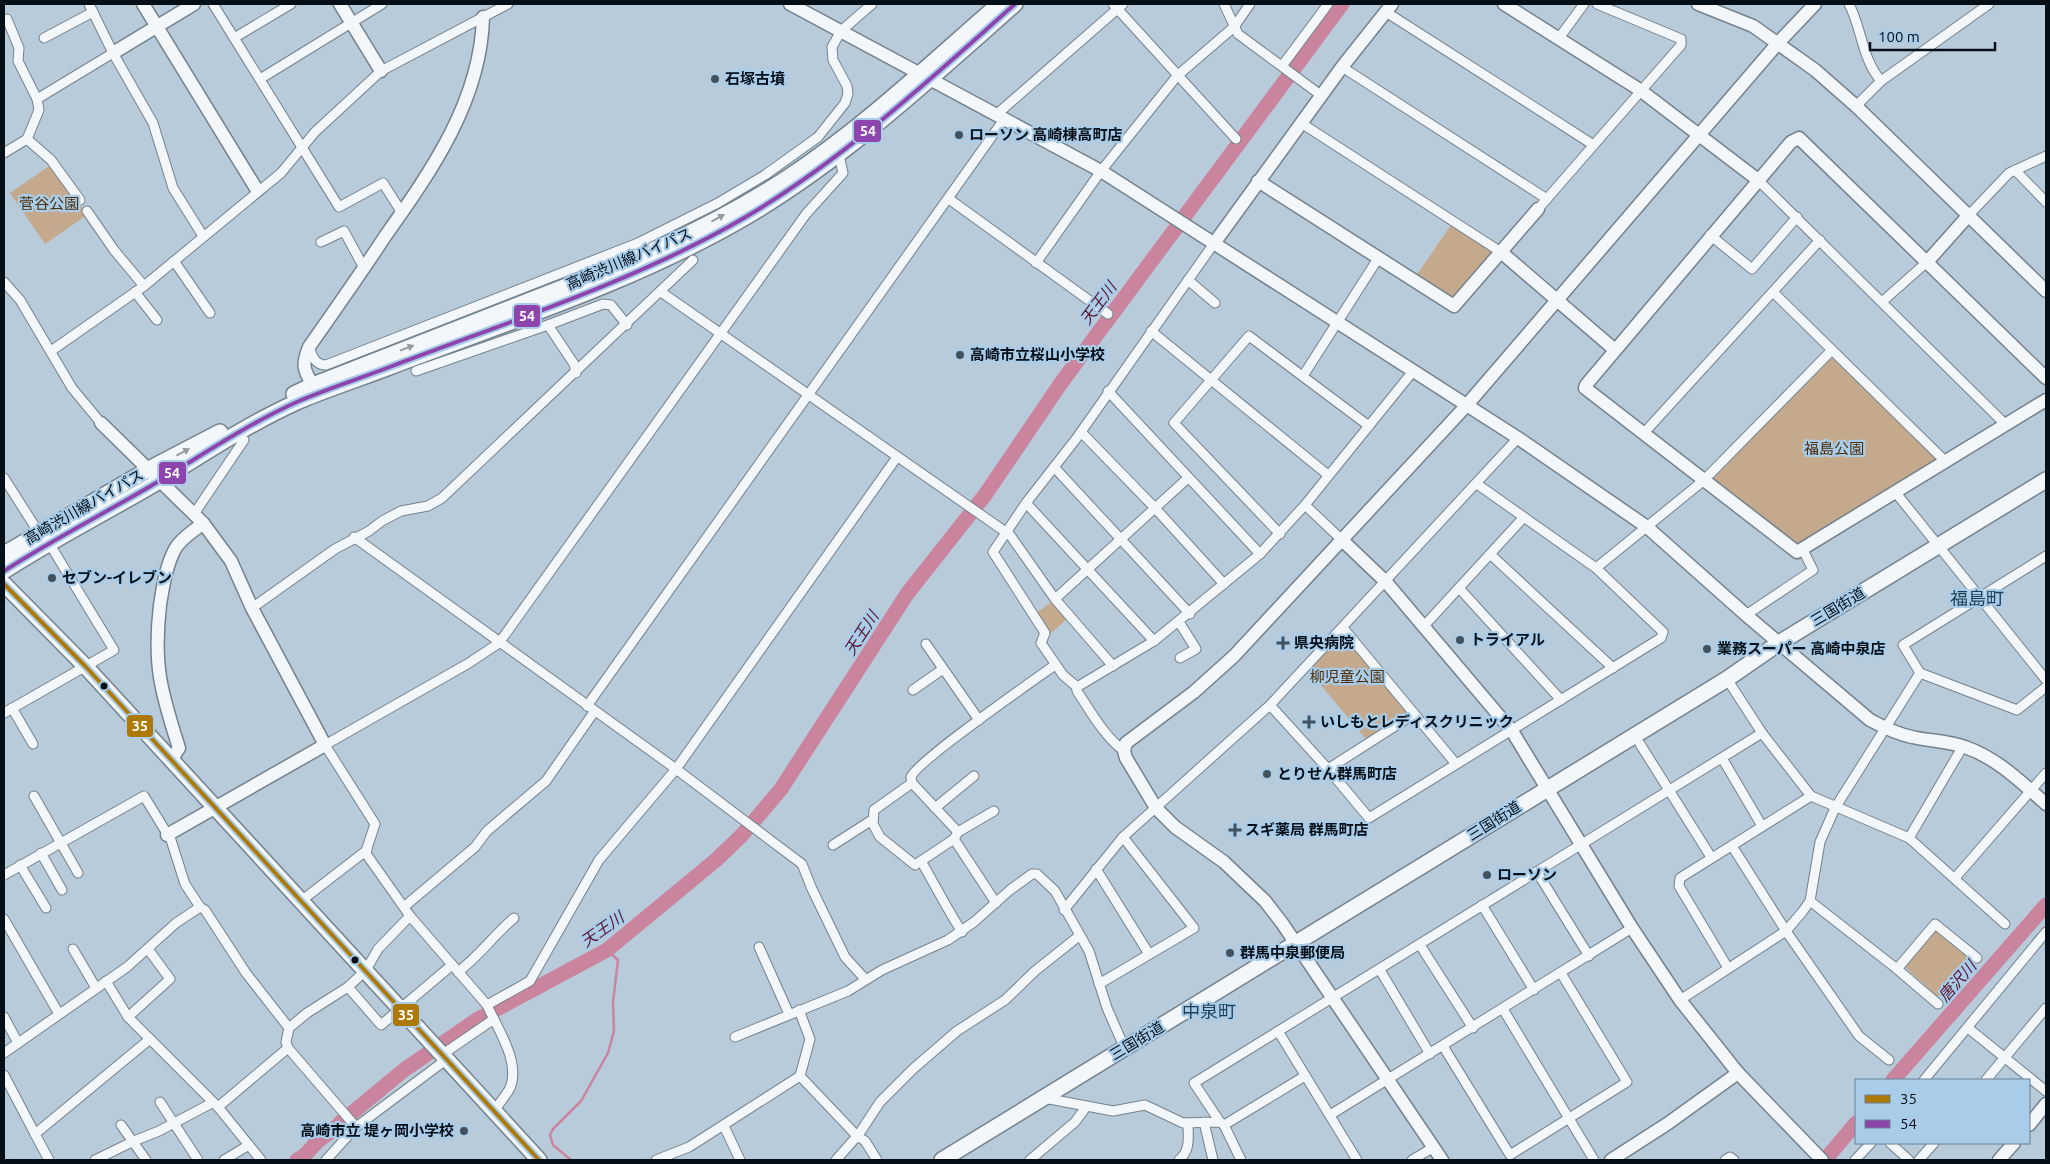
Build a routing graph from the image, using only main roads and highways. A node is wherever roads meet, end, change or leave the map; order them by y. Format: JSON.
{"nodes":[{"id":1,"x":999,"y":4,"type":"edge"},
{"id":2,"x":1015,"y":4,"type":"edge"},
{"id":3,"x":926,"y":76,"type":"junction"},
{"id":4,"x":2046,"y":480,"type":"edge"},
{"id":5,"x":44,"y":538,"type":"junction"},
{"id":6,"x":4,"y":554,"type":"edge"},
{"id":7,"x":4,"y":571,"type":"edge"},
{"id":8,"x":4,"y":584,"type":"edge"},
{"id":9,"x":539,"y":1160,"type":"edge"},
{"id":10,"x":944,"y":1160,"type":"edge"}],
"edges":[{"from":1,"to":3,"type":"main road","name":"高崎渋川線バイパス"},
{"from":2,"to":3,"type":"main road","name":"高崎渋川線バイパス"},
{"from":5,"to":3,"type":"main road","name":"高崎渋川線バイパス","one_way":true},
{"from":3,"to":5,"type":"main road","name":"高崎渋川線バイパス"},
{"from":4,"to":10,"type":"main road","name":"三国街道"},
{"from":5,"to":6,"type":"main road","name":"高崎渋川線バイパス"},
{"from":5,"to":7,"type":"main road","name":"高崎渋川線バイパス"},
{"from":8,"to":9,"type":"main road"}]}
